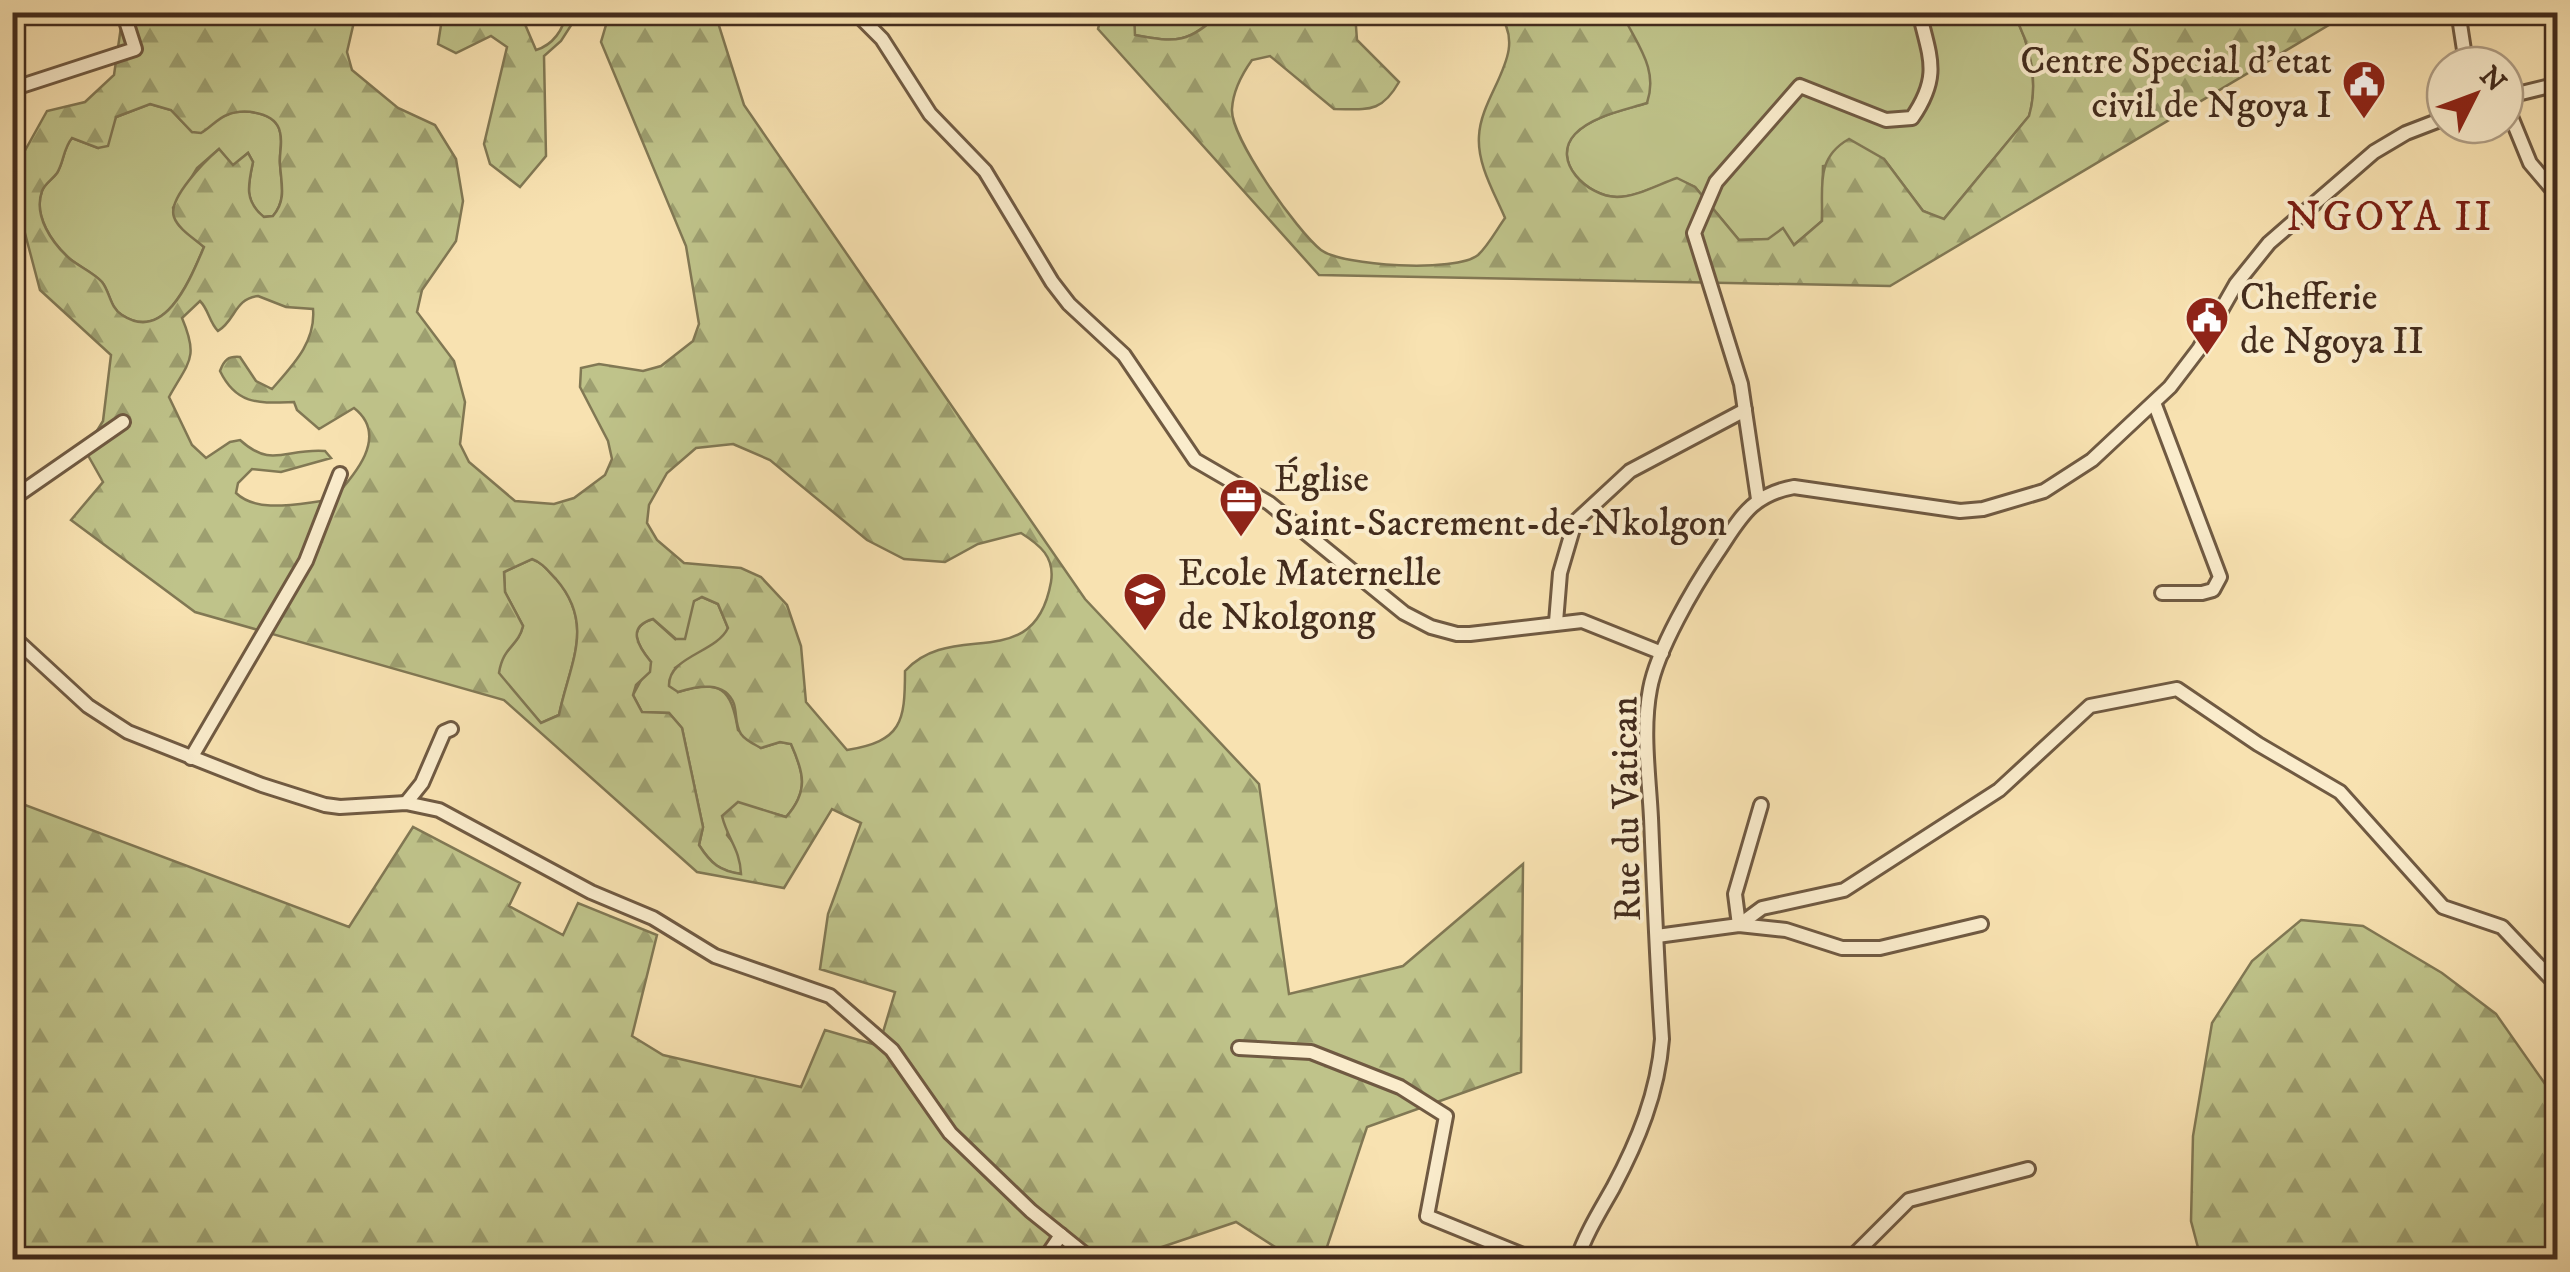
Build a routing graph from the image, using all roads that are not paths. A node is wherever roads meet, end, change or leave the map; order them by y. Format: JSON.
{"nodes":[{"id":1,"x":119,"y":12,"type":"edge"},
{"id":2,"x":855,"y":12,"type":"edge"},
{"id":3,"x":1920,"y":12,"type":"edge"},
{"id":4,"x":2460,"y":24,"type":"dead end"},
{"id":5,"x":2463,"y":45,"type":"edge"},
{"id":6,"x":2558,"y":84,"type":"edge"},
{"id":7,"x":12,"y":89,"type":"edge"},
{"id":8,"x":2525,"y":94,"type":"edge"},
{"id":9,"x":2425,"y":126,"type":"edge"},
{"id":10,"x":2523,"y":145,"type":"edge"},
{"id":11,"x":2558,"y":196,"type":"edge"},
{"id":12,"x":2154,"y":405,"type":"junction"},
{"id":13,"x":1745,"y":410,"type":"junction"},
{"id":14,"x":123,"y":422,"type":"dead end"},
{"id":15,"x":340,"y":474,"type":"dead end"},
{"id":16,"x":12,"y":499,"type":"edge"},
{"id":17,"x":1758,"y":499,"type":"junction"},
{"id":18,"x":2162,"y":594,"type":"dead end"},
{"id":19,"x":1556,"y":622,"type":"junction"},
{"id":20,"x":12,"y":636,"type":"edge"},
{"id":21,"x":1662,"y":653,"type":"junction"},
{"id":22,"x":450,"y":728,"type":"dead end"},
{"id":23,"x":192,"y":758,"type":"junction"},
{"id":24,"x":406,"y":803,"type":"junction"},
{"id":25,"x":1760,"y":806,"type":"dead end"},
{"id":26,"x":1982,"y":924,"type":"dead end"},
{"id":27,"x":1740,"y":925,"type":"junction"},
{"id":28,"x":1657,"y":936,"type":"junction"},
{"id":29,"x":2558,"y":986,"type":"edge"},
{"id":30,"x":1239,"y":1048,"type":"dead end"},
{"id":31,"x":2028,"y":1169,"type":"dead end"},
{"id":32,"x":1062,"y":1235,"type":"junction"},
{"id":33,"x":1044,"y":1260,"type":"edge"},
{"id":34,"x":1092,"y":1260,"type":"edge"},
{"id":35,"x":1535,"y":1260,"type":"edge"},
{"id":36,"x":1577,"y":1260,"type":"edge"},
{"id":37,"x":1849,"y":1260,"type":"edge"}],
"edges":[{"from":1,"to":7,"type":"street"},
{"from":2,"to":19,"type":"street"},
{"from":3,"to":13,"type":"street"},
{"from":4,"to":5,"type":"street"},
{"from":6,"to":8,"type":"street"},
{"from":9,"to":12,"type":"street"},
{"from":10,"to":11,"type":"street"},
{"from":12,"to":17,"type":"street"},
{"from":12,"to":18,"type":"street"},
{"from":13,"to":17,"type":"street"},
{"from":13,"to":19,"type":"street"},
{"from":14,"to":16,"type":"street"},
{"from":15,"to":23,"type":"street"},
{"from":17,"to":21,"type":"street","name":"Rue du Vatican"},
{"from":19,"to":21,"type":"street"},
{"from":20,"to":23,"type":"street"},
{"from":21,"to":28,"type":"street","name":"Rue du Vatican"},
{"from":22,"to":24,"type":"street"},
{"from":23,"to":24,"type":"street"},
{"from":24,"to":32,"type":"street"},
{"from":25,"to":27,"type":"street"},
{"from":26,"to":27,"type":"street"},
{"from":27,"to":28,"type":"street"},
{"from":27,"to":29,"type":"street"},
{"from":28,"to":36,"type":"street","name":"Rue du Vatican"},
{"from":30,"to":35,"type":"street"},
{"from":31,"to":37,"type":"street"},
{"from":32,"to":33,"type":"street"},
{"from":32,"to":34,"type":"street"}]}
